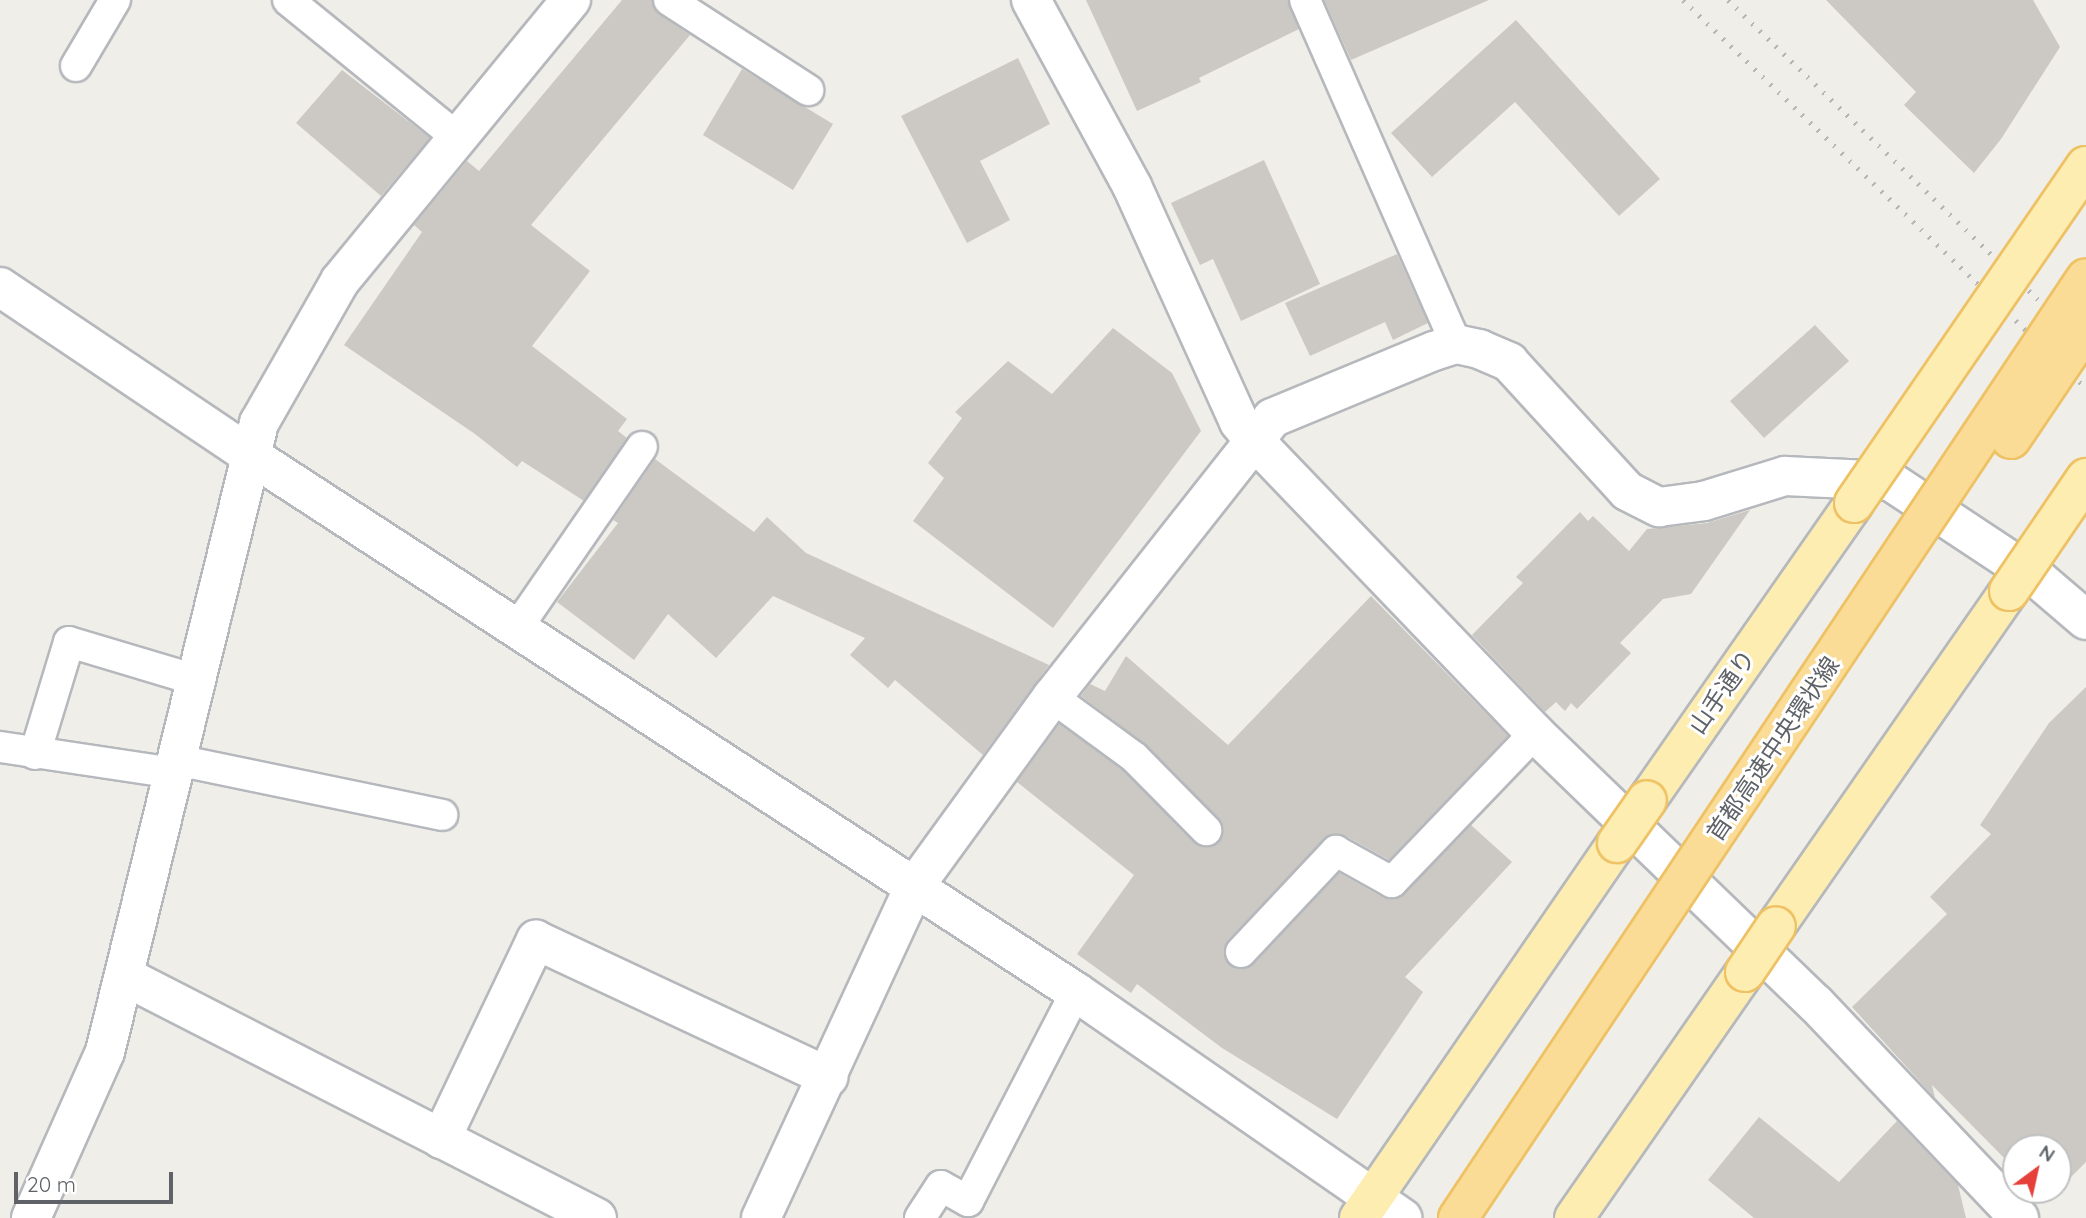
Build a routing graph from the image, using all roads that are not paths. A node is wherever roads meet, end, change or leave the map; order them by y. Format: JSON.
{"nodes":[{"id":1,"x":115,"y":0,"type":"edge"},
{"id":2,"x":288,"y":0,"type":"edge"},
{"id":3,"x":669,"y":0,"type":"edge"},
{"id":4,"x":1031,"y":0,"type":"edge"},
{"id":5,"x":1305,"y":0,"type":"edge"},
{"id":6,"x":560,"y":4,"type":"edge"},
{"id":7,"x":76,"y":66,"type":"dead end"},
{"id":8,"x":808,"y":90,"type":"dead end"},
{"id":9,"x":457,"y":138,"type":"junction"},
{"id":10,"x":2086,"y":166,"type":"edge"},
{"id":11,"x":2086,"y":278,"type":"edge"},
{"id":12,"x":0,"y":287,"type":"edge"},
{"id":13,"x":2086,"y":328,"type":"edge"},
{"id":14,"x":1456,"y":344,"type":"junction"},
{"id":15,"x":1253,"y":439,"type":"junction"},
{"id":16,"x":642,"y":447,"type":"dead end"},
{"id":17,"x":250,"y":455,"type":"junction"},
{"id":18,"x":2086,"y":478,"type":"edge"},
{"id":19,"x":2086,"y":620,"type":"edge"},
{"id":20,"x":517,"y":628,"type":"junction"},
{"id":21,"x":196,"y":680,"type":"junction"},
{"id":22,"x":1052,"y":696,"type":"junction"},
{"id":23,"x":1535,"y":733,"type":"junction"},
{"id":24,"x":0,"y":747,"type":"edge"},
{"id":25,"x":35,"y":754,"type":"junction"},
{"id":26,"x":175,"y":767,"type":"junction"},
{"id":27,"x":442,"y":815,"type":"dead end"},
{"id":28,"x":1206,"y":830,"type":"dead end"},
{"id":29,"x":915,"y":887,"type":"junction"},
{"id":30,"x":1241,"y":952,"type":"dead end"},
{"id":31,"x":126,"y":977,"type":"junction"},
{"id":32,"x":1076,"y":992,"type":"junction"},
{"id":33,"x":828,"y":1077,"type":"junction"},
{"id":34,"x":441,"y":1139,"type":"junction"},
{"id":35,"x":1378,"y":1211,"type":"edge"},
{"id":36,"x":0,"y":1212,"type":"edge"},
{"id":37,"x":9,"y":1218,"type":"edge"},
{"id":38,"x":32,"y":1218,"type":"edge"},
{"id":39,"x":597,"y":1218,"type":"edge"},
{"id":40,"x":761,"y":1218,"type":"edge"},
{"id":41,"x":920,"y":1218,"type":"edge"},
{"id":42,"x":1458,"y":1218,"type":"edge"},
{"id":43,"x":1486,"y":1218,"type":"edge"},
{"id":44,"x":1574,"y":1218,"type":"edge"},
{"id":45,"x":2020,"y":1218,"type":"edge"}],
"edges":[{"from":1,"to":7,"type":"lane"},
{"from":2,"to":9,"type":"lane"},
{"from":3,"to":8,"type":"lane"},
{"from":4,"to":15,"type":"street"},
{"from":5,"to":14,"type":"lane"},
{"from":6,"to":9,"type":"street"},
{"from":9,"to":17,"type":"street"},
{"from":10,"to":35,"type":"main road","name":"山手通り","bridge":true},
{"from":11,"to":42,"type":"highway","name":"首都高速中央環状線","bridge":true},
{"from":12,"to":17,"type":"street"},
{"from":13,"to":43,"type":"highway","name":"首都高速中央環状線","bridge":true},
{"from":14,"to":15,"type":"street"},
{"from":14,"to":19,"type":"street"},
{"from":15,"to":22,"type":"street"},
{"from":15,"to":23,"type":"street"},
{"from":16,"to":20,"type":"lane"},
{"from":17,"to":20,"type":"street"},
{"from":17,"to":21,"type":"street"},
{"from":18,"to":44,"type":"main road","bridge":true},
{"from":20,"to":29,"type":"street"},
{"from":21,"to":25,"type":"lane"},
{"from":21,"to":26,"type":"street"},
{"from":22,"to":28,"type":"lane"},
{"from":22,"to":29,"type":"street"},
{"from":23,"to":30,"type":"lane"},
{"from":23,"to":45,"type":"street"},
{"from":24,"to":25,"type":"lane"},
{"from":25,"to":26,"type":"lane"},
{"from":26,"to":27,"type":"lane"},
{"from":26,"to":31,"type":"street"},
{"from":29,"to":32,"type":"street"},
{"from":29,"to":33,"type":"street"},
{"from":31,"to":34,"type":"street"},
{"from":31,"to":38,"type":"street"},
{"from":32,"to":35,"type":"street"},
{"from":32,"to":41,"type":"lane"},
{"from":33,"to":34,"type":"street"},
{"from":33,"to":40,"type":"street"},
{"from":34,"to":39,"type":"street"},
{"from":36,"to":37,"type":"street"}]}
